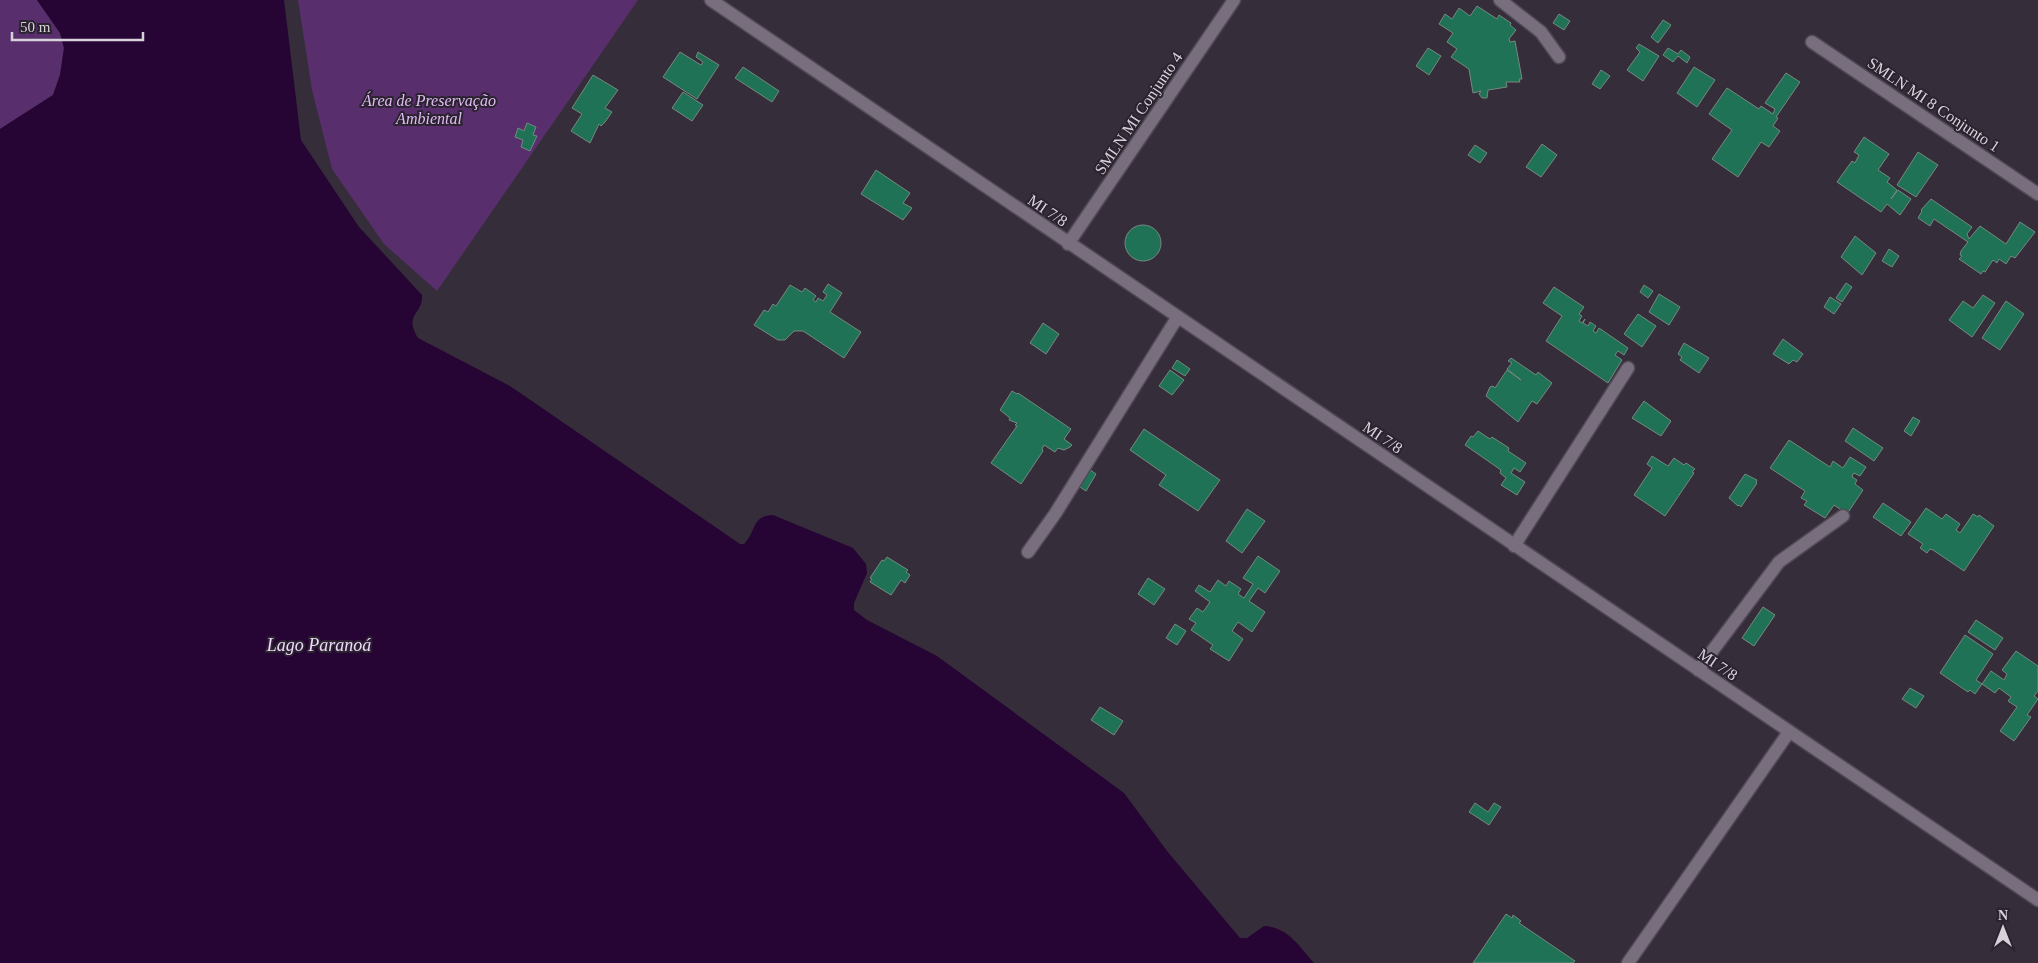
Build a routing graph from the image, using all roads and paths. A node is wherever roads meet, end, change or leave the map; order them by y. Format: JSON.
{"nodes":[{"id":1,"x":711,"y":0,"type":"edge"},
{"id":2,"x":1234,"y":0,"type":"edge"},
{"id":3,"x":1500,"y":0,"type":"edge"},
{"id":4,"x":1812,"y":42,"type":"dead end"},
{"id":5,"x":1559,"y":57,"type":"dead end"},
{"id":6,"x":2038,"y":194,"type":"edge"},
{"id":7,"x":1068,"y":244,"type":"junction"},
{"id":8,"x":1177,"y":318,"type":"junction"},
{"id":9,"x":1628,"y":368,"type":"dead end"},
{"id":10,"x":1843,"y":516,"type":"dead end"},
{"id":11,"x":1514,"y":546,"type":"junction"},
{"id":12,"x":1028,"y":552,"type":"dead end"},
{"id":13,"x":1698,"y":670,"type":"junction"},
{"id":14,"x":1789,"y":732,"type":"junction"},
{"id":15,"x":2038,"y":900,"type":"edge"},
{"id":16,"x":1628,"y":963,"type":"edge"}],
"edges":[{"from":1,"to":7,"type":"street","name":"MI 7/8"},
{"from":2,"to":7,"type":"street","name":"SMLN MI Conjunto 4"},
{"from":3,"to":5,"type":"street"},
{"from":4,"to":6,"type":"street","name":"SMLN MI 8 Conjunto 1"},
{"from":7,"to":8,"type":"street","name":"MI 7/8"},
{"from":8,"to":11,"type":"street","name":"MI 7/8"},
{"from":8,"to":12,"type":"street"},
{"from":9,"to":11,"type":"street"},
{"from":10,"to":13,"type":"street"},
{"from":11,"to":13,"type":"street","name":"MI 7/8"},
{"from":13,"to":14,"type":"street","name":"MI 7/8"},
{"from":14,"to":15,"type":"street","name":"MI 7/8"},
{"from":14,"to":16,"type":"street"}]}
